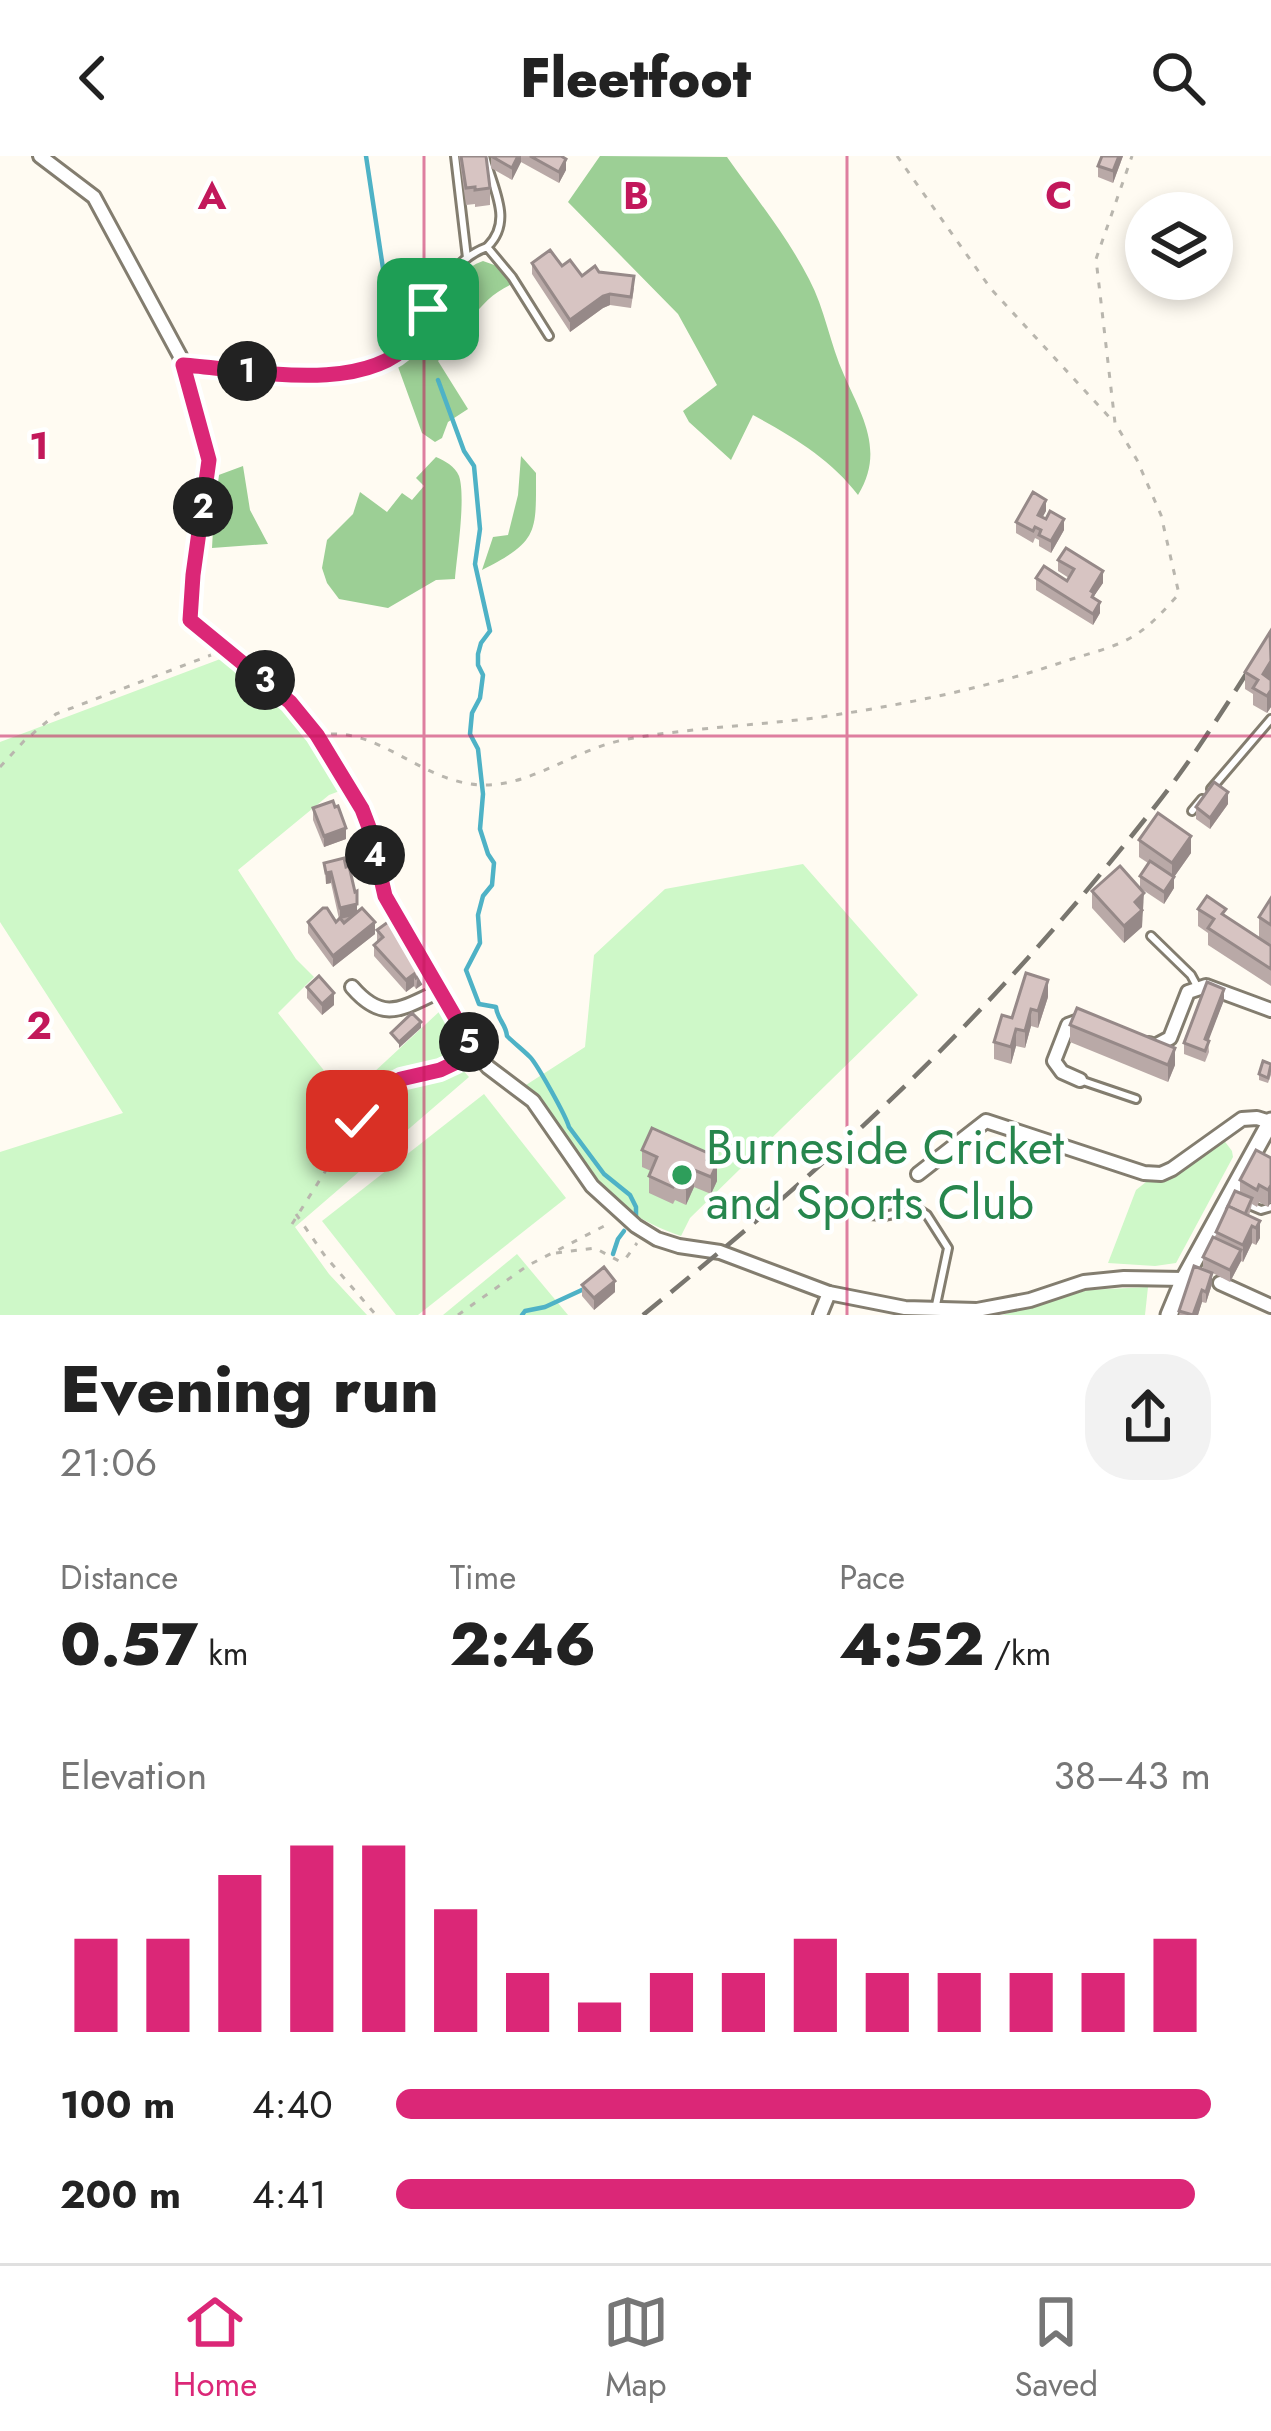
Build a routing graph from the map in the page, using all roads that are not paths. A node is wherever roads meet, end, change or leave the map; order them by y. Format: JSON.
{"nodes":[{"id":1,"x":40,"y":156,"type":"edge"},
{"id":2,"x":454,"y":156,"type":"edge"},
{"id":3,"x":485,"y":156,"type":"edge"},
{"id":4,"x":487,"y":248,"type":"junction"},
{"id":5,"x":467,"y":258,"type":"junction"},
{"id":6,"x":549,"y":336,"type":"dead end"},
{"id":7,"x":183,"y":365,"type":"junction"},
{"id":8,"x":1271,"y":719,"type":"edge"},
{"id":9,"x":1192,"y":811,"type":"edge"},
{"id":10,"x":1151,"y":936,"type":"dead end"},
{"id":11,"x":352,"y":987,"type":"dead end"},
{"id":12,"x":1198,"y":988,"type":"junction"},
{"id":13,"x":439,"y":991,"type":"junction"},
{"id":14,"x":1271,"y":1010,"type":"edge"},
{"id":15,"x":1098,"y":1028,"type":"edge"},
{"id":16,"x":1136,"y":1040,"type":"edge"},
{"id":17,"x":1080,"y":1080,"type":"joint"},
{"id":18,"x":1136,"y":1099,"type":"dead end"},
{"id":19,"x":1271,"y":1121,"type":"edge"},
{"id":20,"x":918,"y":1174,"type":"dead end"},
{"id":21,"x":1230,"y":1195,"type":"junction"},
{"id":22,"x":1271,"y":1207,"type":"edge"},
{"id":23,"x":869,"y":1215,"type":"dead end"},
{"id":24,"x":1184,"y":1279,"type":"junction"},
{"id":25,"x":1220,"y":1283,"type":"dead end"},
{"id":26,"x":829,"y":1293,"type":"junction"},
{"id":27,"x":1271,"y":1306,"type":"edge"},
{"id":28,"x":935,"y":1309,"type":"junction"},
{"id":29,"x":820,"y":1315,"type":"edge"},
{"id":30,"x":1169,"y":1315,"type":"edge"}],
"edges":[{"from":1,"to":7,"type":"street"},
{"from":2,"to":5,"type":"lane"},
{"from":3,"to":4,"type":"lane"},
{"from":4,"to":5,"type":"lane"},
{"from":4,"to":6,"type":"lane"},
{"from":5,"to":7,"type":"lane"},
{"from":7,"to":13,"type":"street"},
{"from":8,"to":9,"type":"lane"},
{"from":10,"to":12,"type":"lane"},
{"from":11,"to":13,"type":"street"},
{"from":12,"to":14,"type":"street"},
{"from":12,"to":16,"type":"street"},
{"from":13,"to":26,"type":"street"},
{"from":15,"to":17,"type":"street"},
{"from":17,"to":18,"type":"lane"},
{"from":19,"to":20,"type":"street"},
{"from":19,"to":21,"type":"street"},
{"from":21,"to":22,"type":"lane"},
{"from":21,"to":24,"type":"street"},
{"from":23,"to":28,"type":"lane"},
{"from":24,"to":28,"type":"street"},
{"from":24,"to":30,"type":"street"},
{"from":25,"to":27,"type":"street"},
{"from":26,"to":28,"type":"street"},
{"from":26,"to":29,"type":"street"}]}
